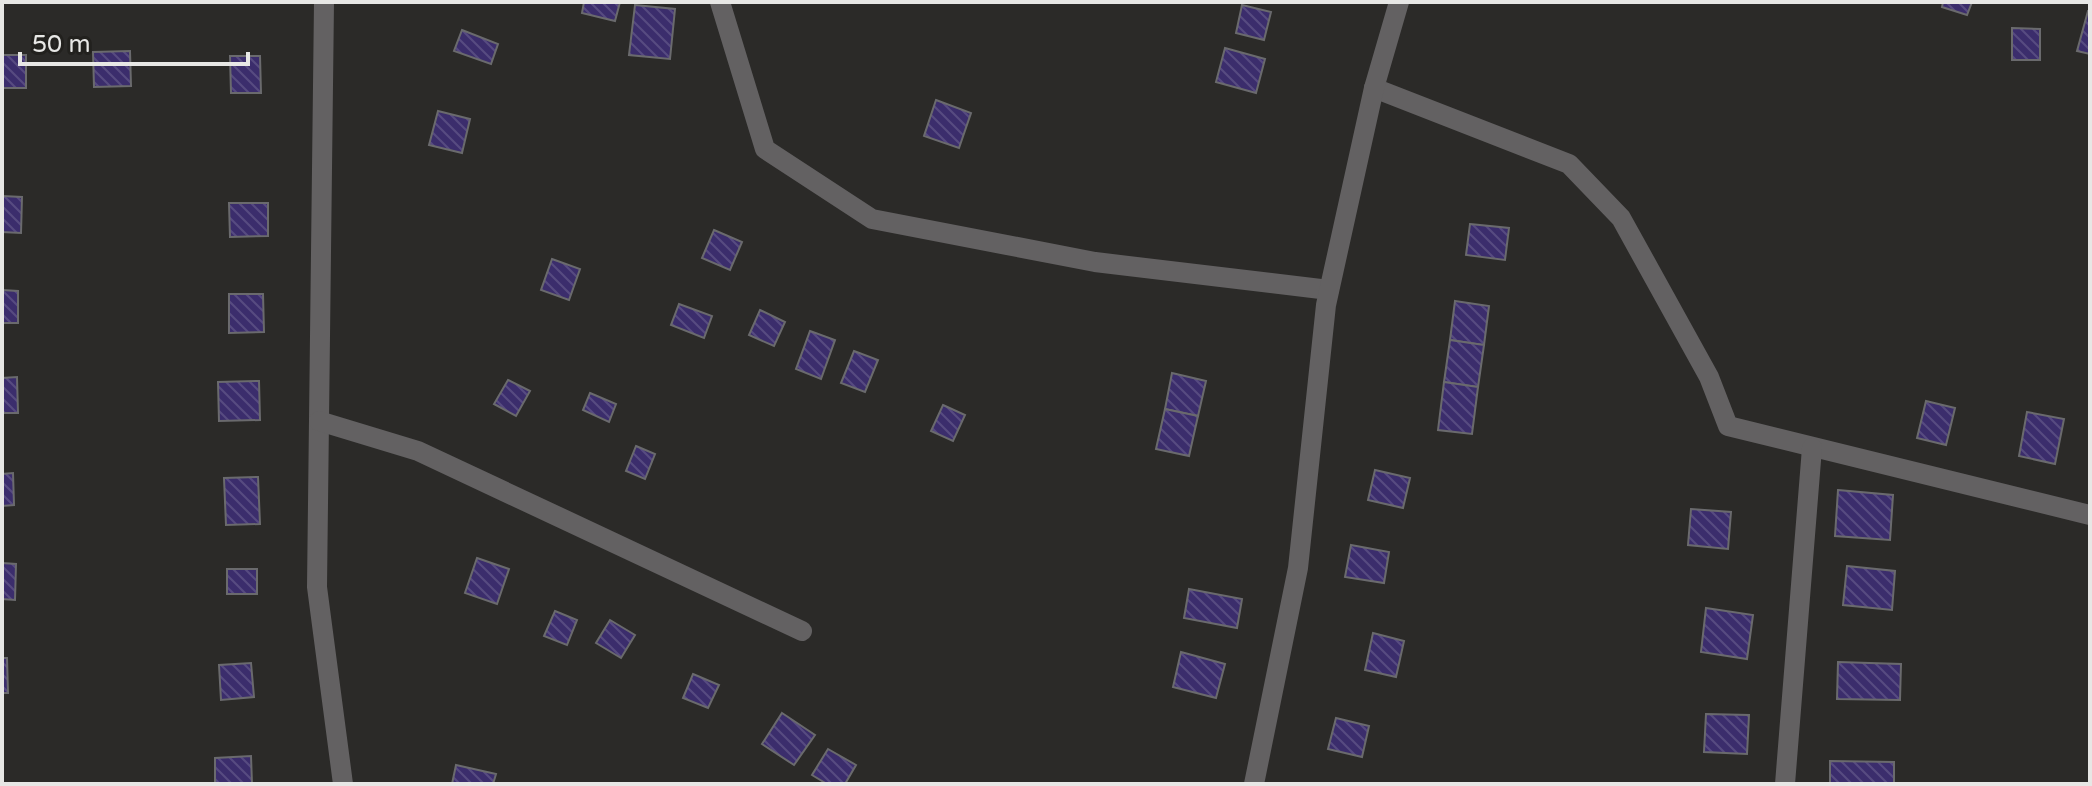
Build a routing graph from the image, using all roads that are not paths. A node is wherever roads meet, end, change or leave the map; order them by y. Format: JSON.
{"nodes":[{"id":1,"x":324,"y":2,"type":"edge"},
{"id":2,"x":720,"y":2,"type":"edge"},
{"id":3,"x":1399,"y":2,"type":"edge"},
{"id":4,"x":1374,"y":88,"type":"junction"},
{"id":5,"x":1329,"y":290,"type":"junction"},
{"id":6,"x":319,"y":421,"type":"junction"},
{"id":7,"x":1812,"y":448,"type":"junction"},
{"id":8,"x":2090,"y":515,"type":"edge"},
{"id":9,"x":802,"y":631,"type":"dead end"},
{"id":10,"x":343,"y":784,"type":"edge"},
{"id":11,"x":1254,"y":784,"type":"edge"},
{"id":12,"x":1785,"y":784,"type":"edge"}],
"edges":[{"from":1,"to":6,"type":"street"},
{"from":2,"to":5,"type":"street"},
{"from":3,"to":4,"type":"street"},
{"from":4,"to":5,"type":"street"},
{"from":4,"to":7,"type":"street"},
{"from":5,"to":11,"type":"street"},
{"from":6,"to":9,"type":"street"},
{"from":6,"to":10,"type":"street"},
{"from":7,"to":8,"type":"street"},
{"from":7,"to":12,"type":"street"}]}
